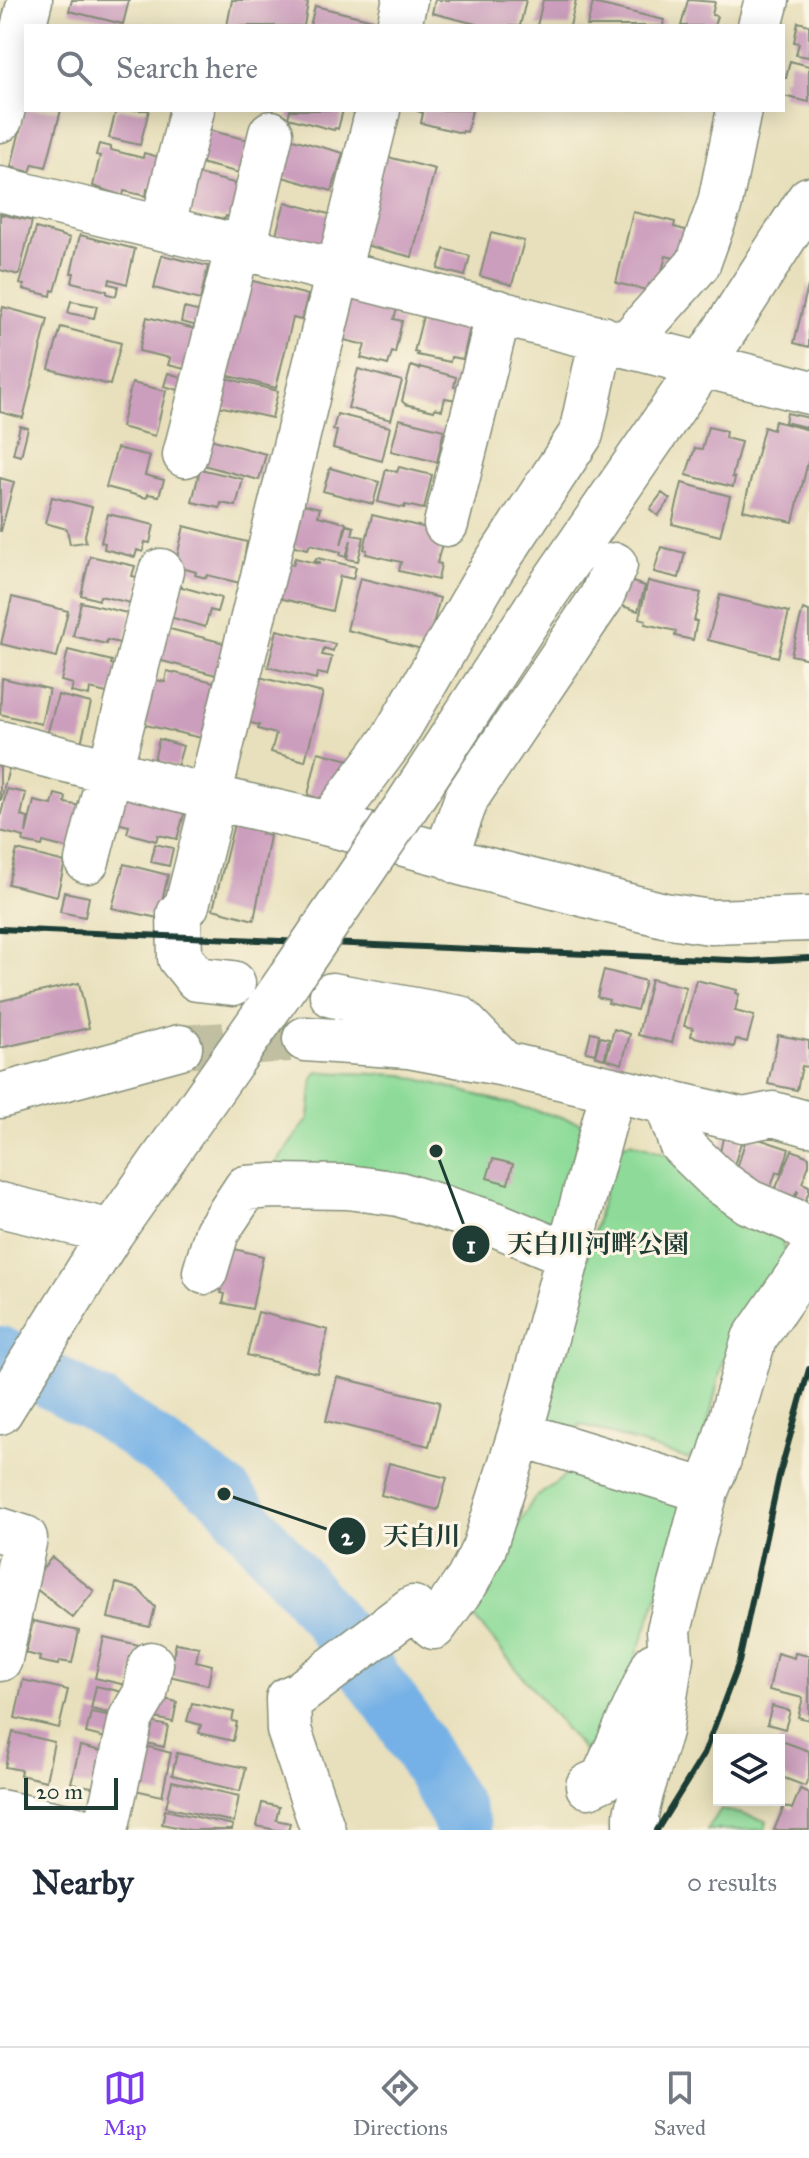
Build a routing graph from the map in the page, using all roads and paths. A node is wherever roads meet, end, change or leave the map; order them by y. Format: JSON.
{"nodes":[{"id":1,"x":30,"y":0,"type":"edge"},
{"id":2,"x":405,"y":0,"type":"edge"},
{"id":3,"x":767,"y":0,"type":"edge"},
{"id":4,"x":399,"y":24,"type":"edge"},
{"id":5,"x":761,"y":24,"type":"edge"},
{"id":6,"x":191,"y":112,"type":"edge"},
{"id":7,"x":377,"y":112,"type":"edge"},
{"id":8,"x":739,"y":112,"type":"edge"},
{"id":9,"x":0,"y":120,"type":"edge"},
{"id":10,"x":271,"y":133,"type":"dead end"},
{"id":11,"x":0,"y":189,"type":"edge"},
{"id":12,"x":809,"y":199,"type":"edge"},
{"id":13,"x":162,"y":228,"type":"junction"},
{"id":14,"x":241,"y":247,"type":"junction"},
{"id":15,"x":337,"y":271,"type":"junction"},
{"id":16,"x":499,"y":312,"type":"junction"},
{"id":17,"x":615,"y":341,"type":"junction"},
{"id":18,"x":702,"y":366,"type":"junction"},
{"id":19,"x":809,"y":392,"type":"edge"},
{"id":20,"x":185,"y":455,"type":"dead end"},
{"id":21,"x":446,"y":524,"type":"dead end"},
{"id":22,"x":615,"y":565,"type":"dead end"},
{"id":23,"x":161,"y":571,"type":"dead end"},
{"id":24,"x":469,"y":608,"type":"junction"},
{"id":25,"x":555,"y":665,"type":"junction"},
{"id":26,"x":0,"y":743,"type":"edge"},
{"id":27,"x":111,"y":771,"type":"junction"},
{"id":28,"x":211,"y":797,"type":"junction"},
{"id":29,"x":329,"y":824,"type":"junction"},
{"id":30,"x":446,"y":855,"type":"junction"},
{"id":31,"x":87,"y":861,"type":"dead end"},
{"id":32,"x":809,"y":919,"type":"edge"},
{"id":33,"x":233,"y":983,"type":"dead end"},
{"id":34,"x":332,"y":995,"type":"dead end"},
{"id":35,"x":305,"y":1039,"type":"tunnel mouth"},
{"id":36,"x":180,"y":1047,"type":"tunnel mouth"},
{"id":37,"x":504,"y":1064,"type":"junction"},
{"id":38,"x":613,"y":1090,"type":"junction"},
{"id":39,"x":0,"y":1096,"type":"edge"},
{"id":40,"x":667,"y":1103,"type":"junction"},
{"id":41,"x":809,"y":1124,"type":"edge"},
{"id":42,"x":0,"y":1205,"type":"edge"},
{"id":43,"x":112,"y":1232,"type":"junction"},
{"id":44,"x":809,"y":1232,"type":"edge"},
{"id":45,"x":569,"y":1255,"type":"junction"},
{"id":46,"x":809,"y":1259,"type":"edge"},
{"id":47,"x":205,"y":1272,"type":"dead end"},
{"id":48,"x":0,"y":1412,"type":"edge"},
{"id":49,"x":520,"y":1434,"type":"junction"},
{"id":50,"x":706,"y":1491,"type":"junction"},
{"id":51,"x":0,"y":1530,"type":"edge"},
{"id":52,"x":669,"y":1630,"type":"junction"},
{"id":53,"x":0,"y":1659,"type":"edge"},
{"id":54,"x":151,"y":1664,"type":"dead end"},
{"id":55,"x":588,"y":1786,"type":"dead end"},
{"id":56,"x":0,"y":1812,"type":"edge"},
{"id":57,"x":86,"y":1830,"type":"edge"},
{"id":58,"x":106,"y":1830,"type":"edge"},
{"id":59,"x":323,"y":1830,"type":"edge"},
{"id":60,"x":636,"y":1830,"type":"edge"}],
"edges":[{"from":1,"to":9,"type":"street"},
{"from":2,"to":4,"type":"street"},
{"from":3,"to":5,"type":"street"},
{"from":6,"to":13,"type":"street"},
{"from":7,"to":15,"type":"street"},
{"from":8,"to":17,"type":"street"},
{"from":10,"to":14,"type":"street"},
{"from":11,"to":13,"type":"street"},
{"from":12,"to":18,"type":"street"},
{"from":13,"to":14,"type":"street"},
{"from":14,"to":15,"type":"street"},
{"from":14,"to":20,"type":"street"},
{"from":15,"to":16,"type":"street"},
{"from":15,"to":28,"type":"street"},
{"from":16,"to":17,"type":"street"},
{"from":16,"to":21,"type":"street"},
{"from":17,"to":18,"type":"street"},
{"from":17,"to":24,"type":"street"},
{"from":18,"to":19,"type":"street"},
{"from":18,"to":43,"type":"street","bridge":true},
{"from":22,"to":25,"type":"street"},
{"from":23,"to":27,"type":"street"},
{"from":24,"to":25,"type":"street"},
{"from":24,"to":29,"type":"street"},
{"from":25,"to":30,"type":"street"},
{"from":26,"to":27,"type":"street"},
{"from":27,"to":28,"type":"street"},
{"from":27,"to":31,"type":"street"},
{"from":28,"to":29,"type":"street"},
{"from":28,"to":33,"type":"street"},
{"from":29,"to":30,"type":"street"},
{"from":30,"to":32,"type":"street"},
{"from":34,"to":37,"type":"street"},
{"from":35,"to":37,"type":"street"},
{"from":36,"to":39,"type":"street"},
{"from":37,"to":38,"type":"street"},
{"from":38,"to":40,"type":"street"},
{"from":38,"to":45,"type":"street"},
{"from":40,"to":41,"type":"street"},
{"from":40,"to":44,"type":"street"},
{"from":42,"to":43,"type":"street"},
{"from":43,"to":48,"type":"street"},
{"from":45,"to":47,"type":"street"},
{"from":45,"to":49,"type":"street"},
{"from":46,"to":50,"type":"street"},
{"from":49,"to":50,"type":"street"},
{"from":49,"to":59,"type":"street"},
{"from":50,"to":52,"type":"street"},
{"from":51,"to":53,"type":"street"},
{"from":52,"to":55,"type":"street"},
{"from":52,"to":60,"type":"street"},
{"from":54,"to":58,"type":"street"},
{"from":56,"to":57,"type":"street"}]}
